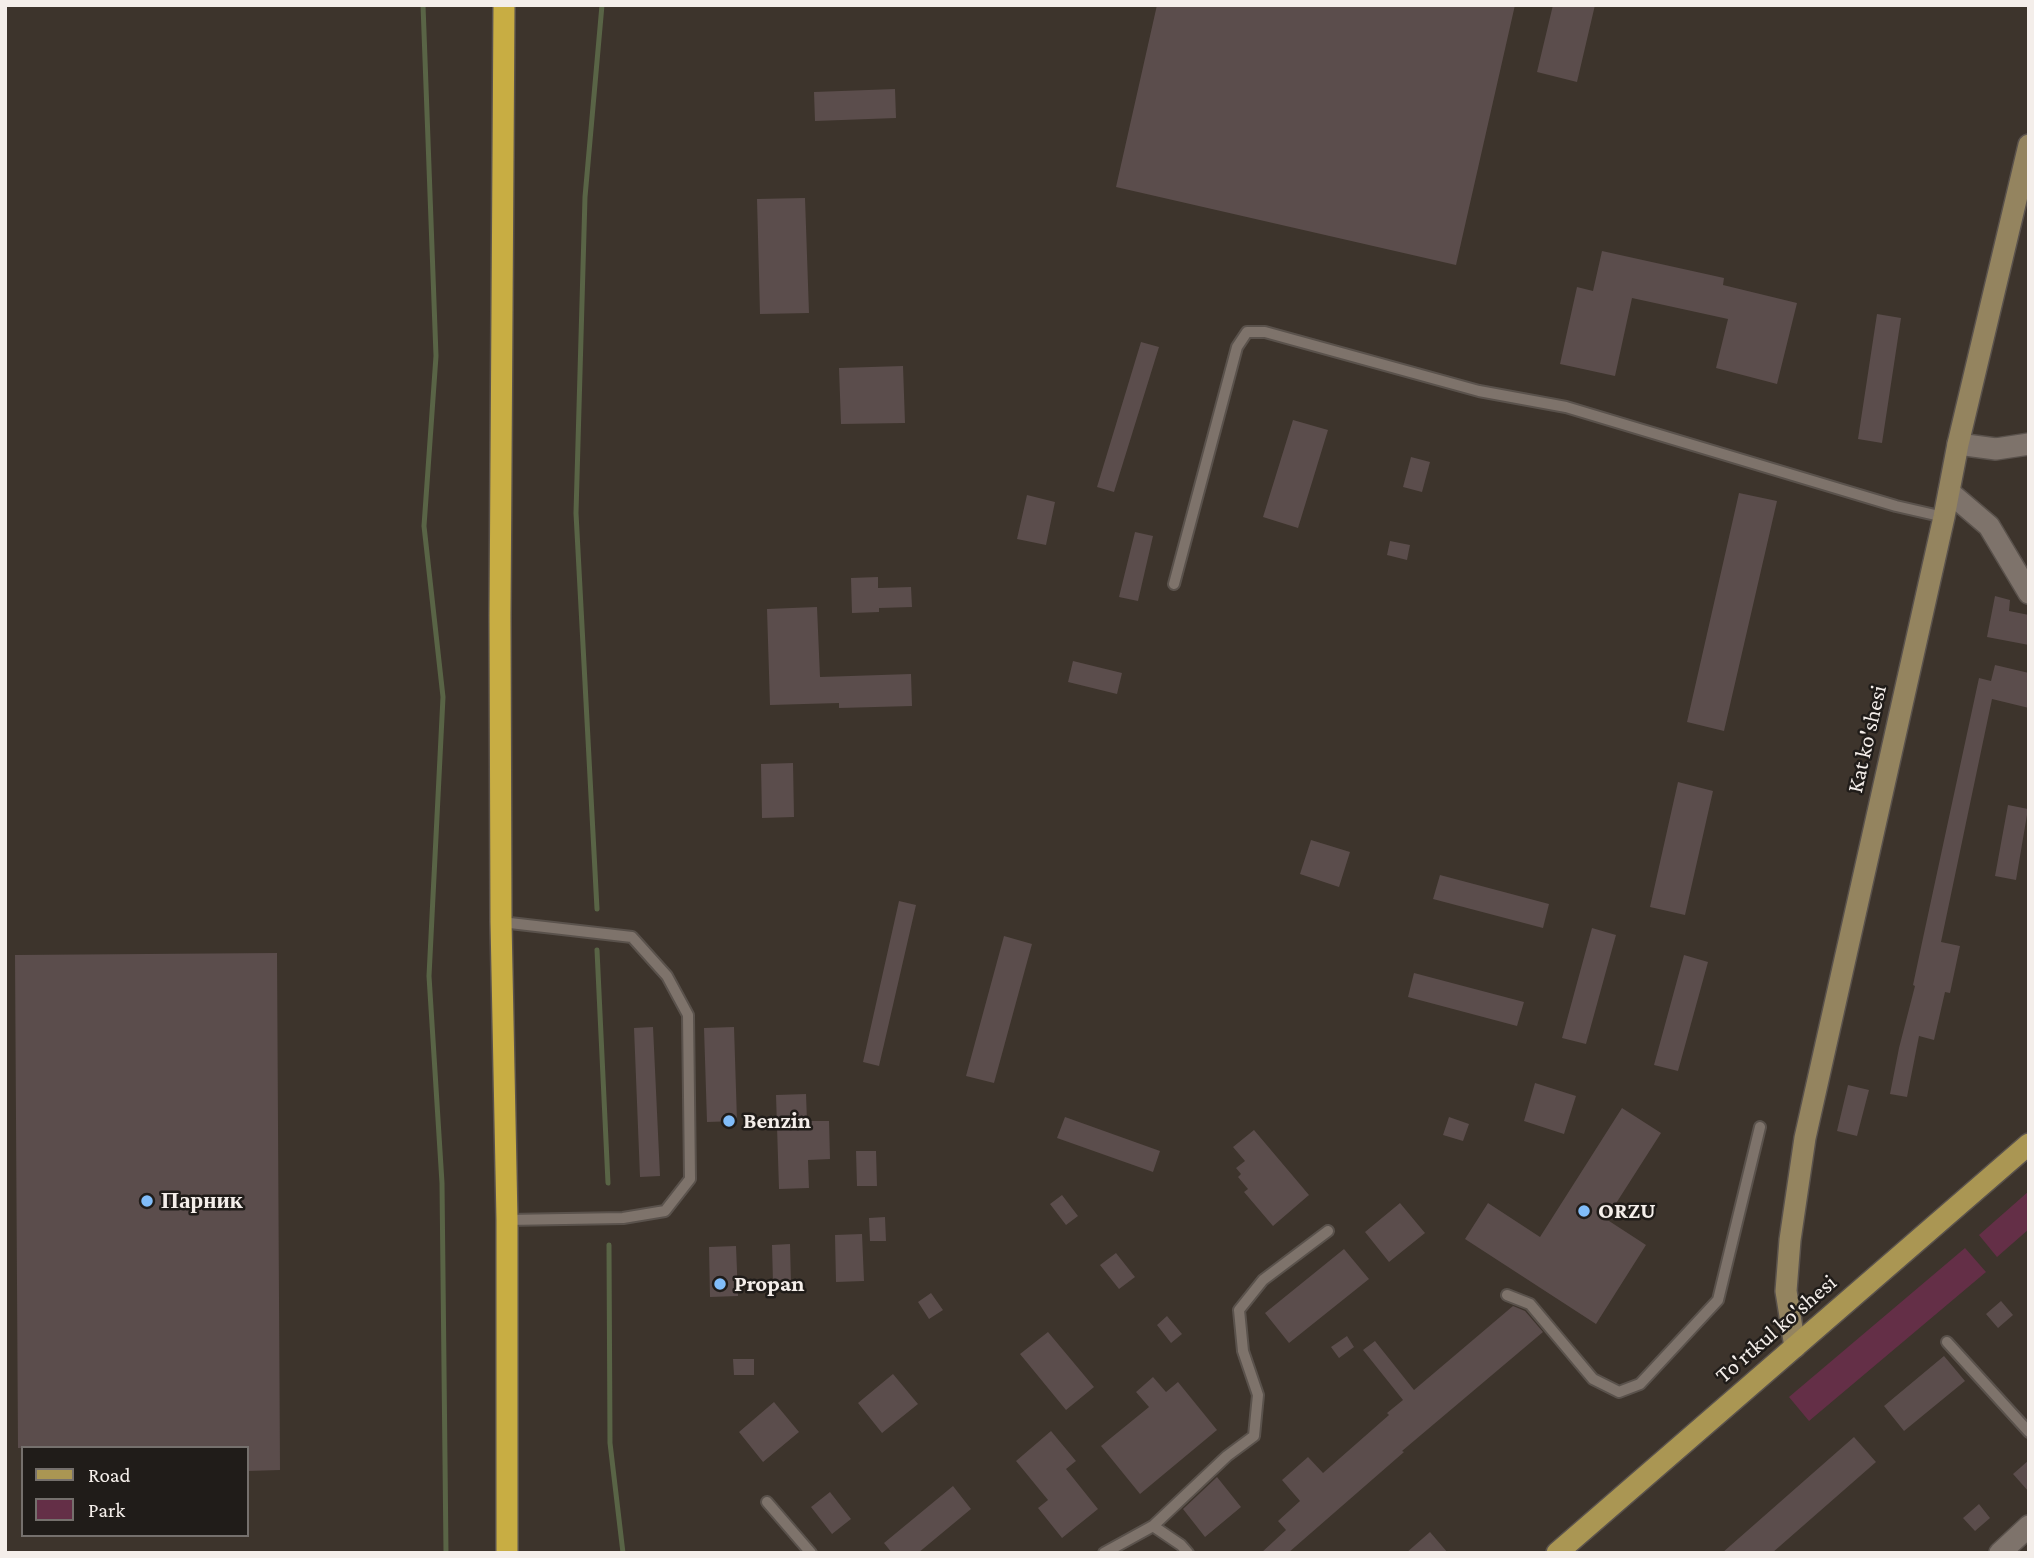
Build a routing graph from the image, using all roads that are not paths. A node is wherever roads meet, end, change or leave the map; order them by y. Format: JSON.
{"nodes":[{"id":1,"x":504,"y":5,"type":"edge"},
{"id":2,"x":2029,"y":145,"type":"edge"},
{"id":3,"x":1958,"y":444,"type":"junction"},
{"id":4,"x":2029,"y":444,"type":"edge"},
{"id":5,"x":1949,"y":492,"type":"junction"},
{"id":6,"x":1944,"y":516,"type":"junction"},
{"id":7,"x":1174,"y":584,"type":"dead end"},
{"id":8,"x":2029,"y":593,"type":"edge"},
{"id":9,"x":501,"y":922,"type":"junction"},
{"id":10,"x":1760,"y":1126,"type":"dead end"},
{"id":11,"x":2029,"y":1144,"type":"edge"},
{"id":12,"x":507,"y":1220,"type":"junction"},
{"id":13,"x":1328,"y":1231,"type":"dead end"},
{"id":14,"x":1507,"y":1295,"type":"dead end"},
{"id":15,"x":1947,"y":1342,"type":"dead end"},
{"id":16,"x":1795,"y":1348,"type":"junction"},
{"id":17,"x":2029,"y":1432,"type":"edge"},
{"id":18,"x":767,"y":1502,"type":"dead end"},
{"id":19,"x":1153,"y":1526,"type":"junction"},
{"id":20,"x":2029,"y":1526,"type":"edge"},
{"id":21,"x":507,"y":1553,"type":"edge"},
{"id":22,"x":811,"y":1553,"type":"edge"},
{"id":23,"x":1104,"y":1553,"type":"edge"},
{"id":24,"x":1188,"y":1553,"type":"edge"},
{"id":25,"x":1558,"y":1553,"type":"edge"},
{"id":26,"x":2000,"y":1553,"type":"edge"}],
"edges":[{"from":1,"to":9,"type":"highway"},
{"from":2,"to":3,"type":"street","name":"Kat ko'shesi"},
{"from":3,"to":4,"type":"street"},
{"from":3,"to":5,"type":"street","name":"Kat ko'shesi"},
{"from":5,"to":6,"type":"street","name":"Kat ko'shesi"},
{"from":5,"to":8,"type":"street"},
{"from":6,"to":7,"type":"lane"},
{"from":6,"to":16,"type":"street","name":"Kat ko'shesi"},
{"from":9,"to":12,"type":"highway"},
{"from":9,"to":12,"type":"lane"},
{"from":10,"to":14,"type":"lane"},
{"from":11,"to":16,"type":"main road","name":"To'rtkul ko'shesi"},
{"from":12,"to":21,"type":"highway"},
{"from":13,"to":19,"type":"lane"},
{"from":15,"to":17,"type":"lane"},
{"from":16,"to":25,"type":"main road","name":"To'rtkul ko'shesi"},
{"from":18,"to":22,"type":"lane"},
{"from":19,"to":23,"type":"lane"},
{"from":19,"to":24,"type":"lane"},
{"from":20,"to":26,"type":"street"}]}
